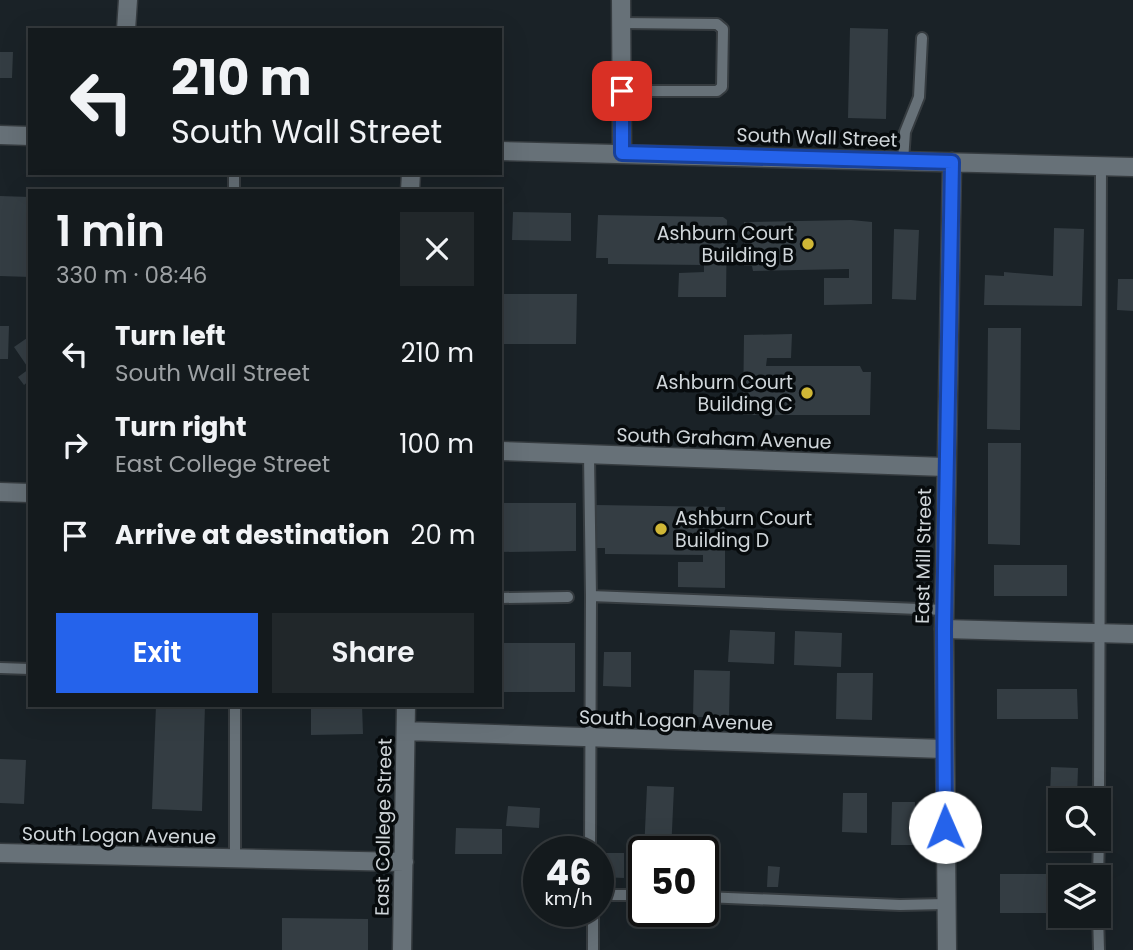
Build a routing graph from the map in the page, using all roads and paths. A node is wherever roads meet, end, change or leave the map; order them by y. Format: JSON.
{"nodes":[{"id":1,"x":128,"y":0,"type":"edge"},
{"id":2,"x":621,"y":0,"type":"edge"},
{"id":3,"x":621,"y":23,"type":"junction"},
{"id":4,"x":126,"y":28,"type":"edge"},
{"id":5,"x":922,"y":38,"type":"dead end"},
{"id":6,"x":622,"y":91,"type":"junction"},
{"id":7,"x":0,"y":135,"type":"edge"},
{"id":8,"x":28,"y":136,"type":"edge"},
{"id":9,"x":502,"y":151,"type":"edge"},
{"id":10,"x":622,"y":153,"type":"junction"},
{"id":11,"x":903,"y":161,"type":"junction"},
{"id":12,"x":952,"y":162,"type":"junction"},
{"id":13,"x":1101,"y":166,"type":"junction"},
{"id":14,"x":1133,"y":167,"type":"edge"},
{"id":15,"x":502,"y":451,"type":"edge"},
{"id":16,"x":589,"y":455,"type":"junction"},
{"id":17,"x":945,"y":467,"type":"junction"},
{"id":18,"x":0,"y":492,"type":"edge"},
{"id":19,"x":28,"y":493,"type":"edge"},
{"id":20,"x":591,"y":596,"type":"junction"},
{"id":21,"x":568,"y":597,"type":"dead end"},
{"id":22,"x":502,"y":598,"type":"edge"},
{"id":23,"x":944,"y":610,"type":"junction"},
{"id":24,"x":944,"y":629,"type":"junction"},
{"id":25,"x":1098,"y":633,"type":"junction"},
{"id":26,"x":1133,"y":634,"type":"edge"},
{"id":27,"x":0,"y":668,"type":"edge"},
{"id":28,"x":28,"y":669,"type":"edge"},
{"id":29,"x":235,"y":707,"type":"edge"},
{"id":30,"x":406,"y":707,"type":"edge"},
{"id":31,"x":406,"y":731,"type":"junction"},
{"id":32,"x":591,"y":738,"type":"junction"},
{"id":33,"x":944,"y":749,"type":"junction"},
{"id":34,"x":1099,"y":788,"type":"edge"},
{"id":35,"x":590,"y":836,"type":"edge"},
{"id":36,"x":0,"y":853,"type":"edge"},
{"id":37,"x":235,"y":859,"type":"junction"},
{"id":38,"x":404,"y":862,"type":"junction"},
{"id":39,"x":719,"y":898,"type":"edge"},
{"id":40,"x":946,"y":904,"type":"junction"},
{"id":41,"x":593,"y":927,"type":"edge"},
{"id":42,"x":1098,"y":928,"type":"edge"},
{"id":43,"x":402,"y":950,"type":"edge"},
{"id":44,"x":593,"y":950,"type":"edge"},
{"id":45,"x":947,"y":950,"type":"edge"},
{"id":46,"x":1098,"y":950,"type":"edge"}],
"edges":[{"from":1,"to":4,"type":"street"},
{"from":2,"to":3,"type":"street"},
{"from":3,"to":6,"type":"street"},
{"from":3,"to":6,"type":"lane"},
{"from":5,"to":11,"type":"lane"},
{"from":6,"to":10,"type":"street"},
{"from":7,"to":8,"type":"street"},
{"from":9,"to":10,"type":"street","name":"South Wall Street"},
{"from":10,"to":11,"type":"street","name":"South Wall Street"},
{"from":11,"to":12,"type":"street","name":"South Wall Street"},
{"from":12,"to":13,"type":"street","name":"South Wall Street"},
{"from":12,"to":17,"type":"street","name":"East Mill Street"},
{"from":13,"to":14,"type":"street","name":"South Wall Street"},
{"from":13,"to":25,"type":"lane"},
{"from":15,"to":16,"type":"street","name":"South Graham Avenue"},
{"from":16,"to":17,"type":"street","name":"South Graham Avenue"},
{"from":16,"to":20,"type":"lane"},
{"from":17,"to":23,"type":"street","name":"East Mill Street"},
{"from":18,"to":19,"type":"street"},
{"from":20,"to":23,"type":"lane"},
{"from":20,"to":32,"type":"lane"},
{"from":21,"to":22,"type":"lane"},
{"from":23,"to":24,"type":"street","name":"East Mill Street"},
{"from":24,"to":25,"type":"street"},
{"from":24,"to":33,"type":"street","name":"East Mill Street"},
{"from":25,"to":26,"type":"street"},
{"from":25,"to":34,"type":"lane"},
{"from":27,"to":28,"type":"lane"},
{"from":29,"to":37,"type":"lane"},
{"from":30,"to":31,"type":"street","name":"East College Street"},
{"from":31,"to":32,"type":"street","name":"South Logan Avenue"},
{"from":31,"to":38,"type":"street","name":"East College Street"},
{"from":32,"to":33,"type":"street","name":"South Logan Avenue"},
{"from":32,"to":35,"type":"lane"},
{"from":33,"to":40,"type":"street","name":"East Mill Street"},
{"from":36,"to":37,"type":"street","name":"South Logan Avenue"},
{"from":37,"to":38,"type":"street","name":"South Logan Avenue"},
{"from":38,"to":43,"type":"street","name":"East College Street"},
{"from":39,"to":40,"type":"lane"},
{"from":40,"to":45,"type":"street","name":"East Mill Street"},
{"from":41,"to":44,"type":"lane"},
{"from":42,"to":46,"type":"lane"}]}
